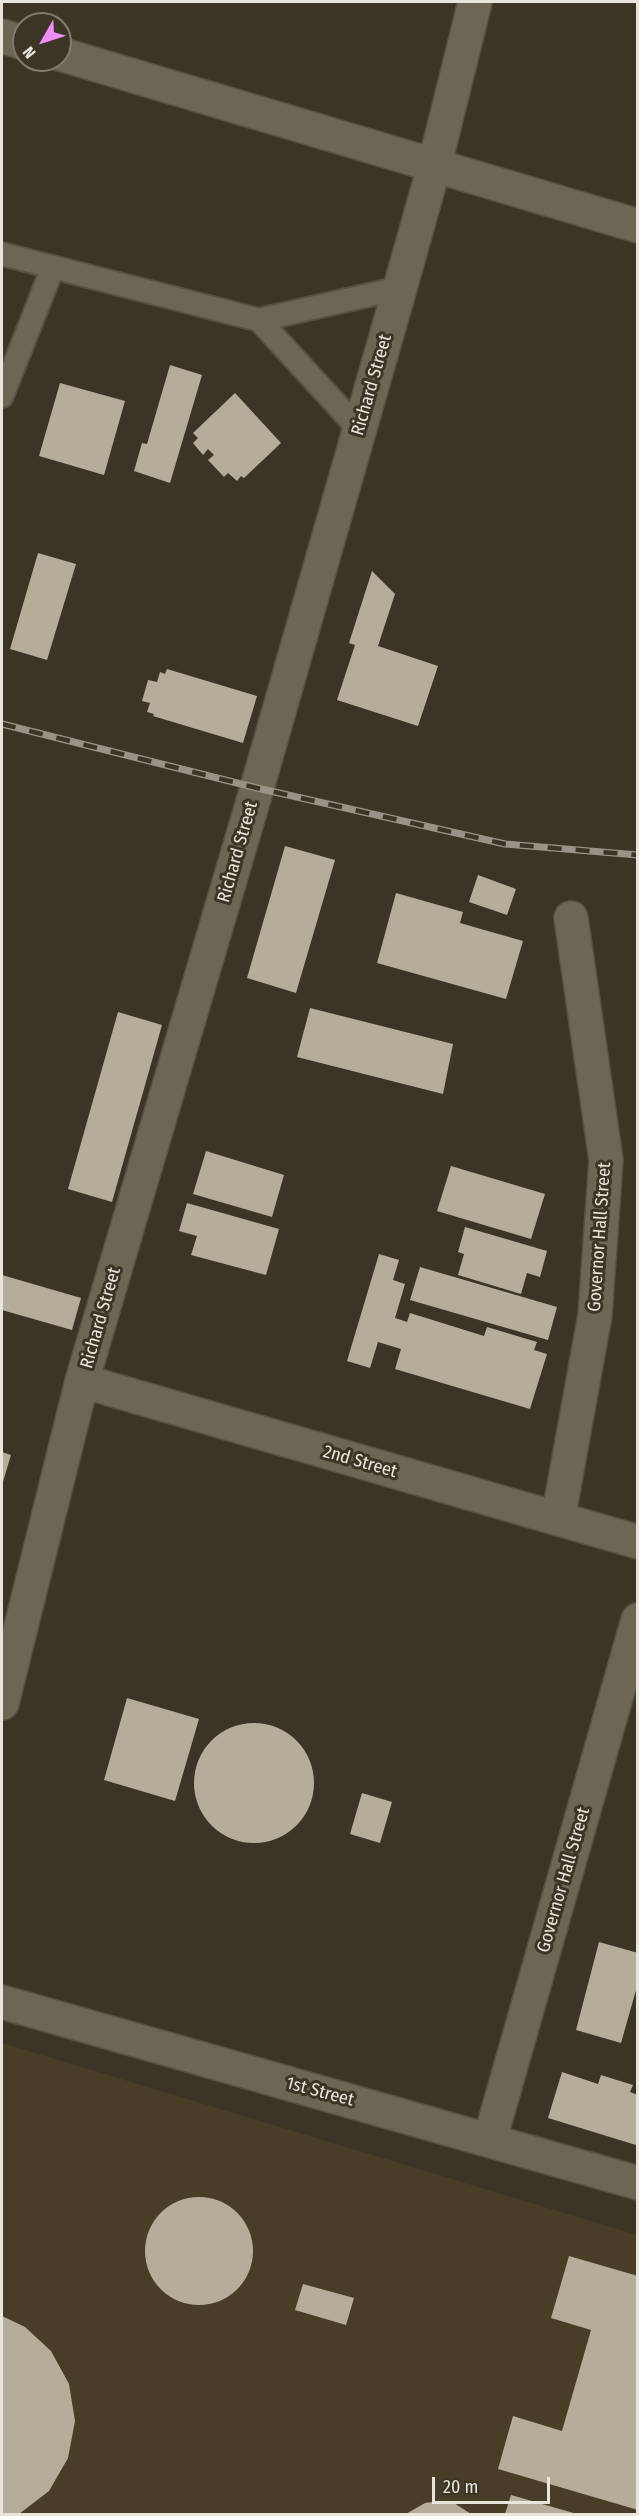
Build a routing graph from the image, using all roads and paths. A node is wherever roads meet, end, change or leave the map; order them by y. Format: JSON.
{"nodes":[{"id":1,"x":475,"y":2,"type":"edge"},
{"id":2,"x":72,"y":58,"type":"edge"},
{"id":3,"x":434,"y":167,"type":"junction"},
{"id":4,"x":638,"y":226,"type":"edge"},
{"id":5,"x":2,"y":254,"type":"edge"},
{"id":6,"x":53,"y":267,"type":"junction"},
{"id":7,"x":400,"y":288,"type":"junction"},
{"id":8,"x":259,"y":320,"type":"junction"},
{"id":9,"x":2,"y":396,"type":"edge"},
{"id":10,"x":359,"y":429,"type":"junction"},
{"id":11,"x":571,"y":918,"type":"dead end"},
{"id":12,"x":82,"y":1381,"type":"junction"},
{"id":13,"x":558,"y":1520,"type":"junction"},
{"id":14,"x":638,"y":1542,"type":"edge"},
{"id":15,"x":638,"y":1620,"type":"edge"},
{"id":16,"x":2,"y":1703,"type":"edge"},
{"id":17,"x":2,"y":2002,"type":"edge"},
{"id":18,"x":490,"y":2139,"type":"junction"},
{"id":19,"x":638,"y":2183,"type":"edge"}],
"edges":[{"from":1,"to":3,"type":"street","name":"Richard Street"},
{"from":2,"to":3,"type":"street"},
{"from":3,"to":4,"type":"street"},
{"from":3,"to":7,"type":"street","name":"Richard Street"},
{"from":5,"to":6,"type":"lane"},
{"from":6,"to":8,"type":"lane"},
{"from":6,"to":9,"type":"lane"},
{"from":7,"to":8,"type":"lane"},
{"from":7,"to":10,"type":"street","name":"Richard Street"},
{"from":8,"to":10,"type":"lane"},
{"from":10,"to":12,"type":"street","name":"Richard Street"},
{"from":11,"to":13,"type":"street","name":"Governor Hall Street"},
{"from":12,"to":13,"type":"street","name":"2nd Street"},
{"from":12,"to":16,"type":"street","name":"Richard Street"},
{"from":13,"to":14,"type":"street","name":"2nd Street"},
{"from":15,"to":18,"type":"street","name":"Governor Hall Street"},
{"from":17,"to":18,"type":"street","name":"1st Street"},
{"from":18,"to":19,"type":"street","name":"1st Street"}]}
